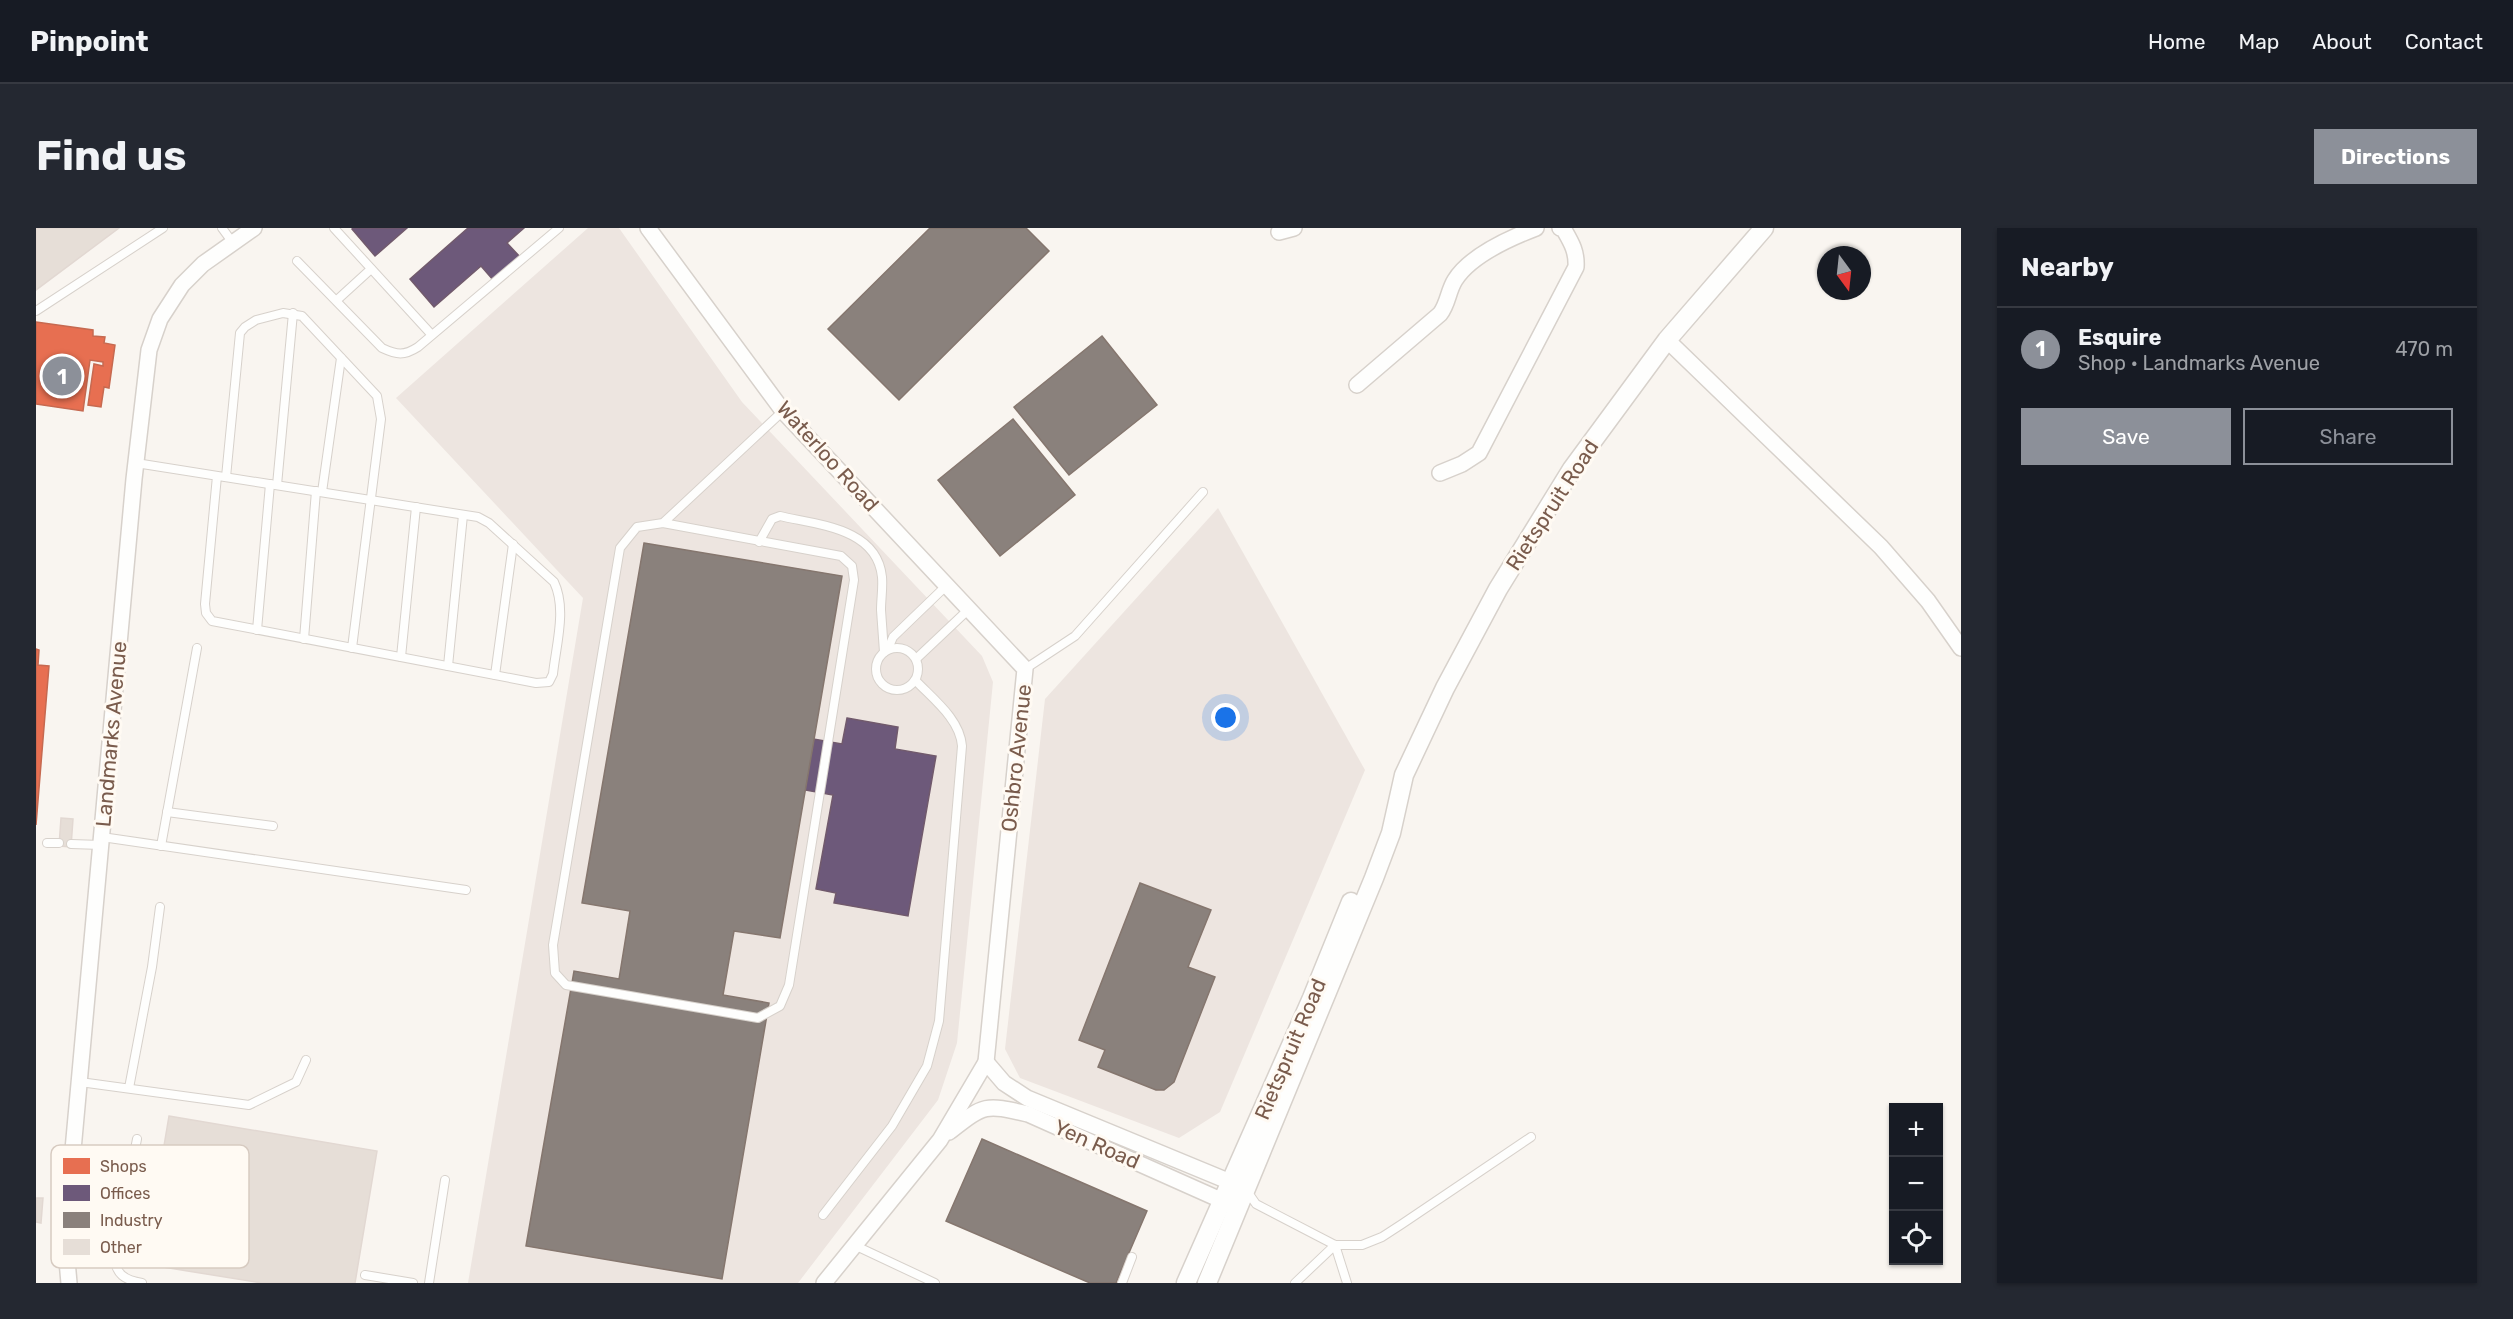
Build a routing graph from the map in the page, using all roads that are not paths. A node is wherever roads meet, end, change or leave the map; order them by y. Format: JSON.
{"nodes":[{"id":1,"x":163,"y":228,"type":"edge"},
{"id":2,"x":222,"y":228,"type":"edge"},
{"id":3,"x":254,"y":228,"type":"edge"},
{"id":4,"x":334,"y":228,"type":"edge"},
{"id":5,"x":559,"y":228,"type":"edge"},
{"id":6,"x":648,"y":228,"type":"edge"},
{"id":7,"x":1536,"y":228,"type":"edge"},
{"id":8,"x":1562,"y":228,"type":"edge"},
{"id":9,"x":1764,"y":228,"type":"edge"},
{"id":10,"x":233,"y":243,"type":"junction"},
{"id":11,"x":297,"y":261,"type":"dead end"},
{"id":12,"x":371,"y":269,"type":"junction"},
{"id":13,"x":337,"y":300,"type":"junction"},
{"id":14,"x":36,"y":311,"type":"edge"},
{"id":15,"x":293,"y":313,"type":"junction"},
{"id":16,"x":431,"y":334,"type":"junction"},
{"id":17,"x":1667,"y":340,"type":"junction"},
{"id":18,"x":341,"y":358,"type":"junction"},
{"id":19,"x":1357,"y":385,"type":"dead end"},
{"id":20,"x":783,"y":411,"type":"junction"},
{"id":21,"x":136,"y":463,"type":"junction"},
{"id":22,"x":1440,"y":473,"type":"dead end"},
{"id":23,"x":216,"y":476,"type":"junction"},
{"id":24,"x":226,"y":477,"type":"junction"},
{"id":25,"x":273,"y":485,"type":"junction"},
{"id":26,"x":319,"y":492,"type":"junction"},
{"id":27,"x":1203,"y":492,"type":"dead end"},
{"id":28,"x":369,"y":500,"type":"junction"},
{"id":29,"x":416,"y":507,"type":"junction"},
{"id":30,"x":463,"y":515,"type":"junction"},
{"id":31,"x":663,"y":523,"type":"junction"},
{"id":32,"x":759,"y":542,"type":"junction"},
{"id":33,"x":513,"y":544,"type":"junction"},
{"id":34,"x":947,"y":585,"type":"junction"},
{"id":35,"x":969,"y":609,"type":"junction"},
{"id":36,"x":257,"y":630,"type":"junction"},
{"id":37,"x":304,"y":639,"type":"junction"},
{"id":38,"x":197,"y":648,"type":"dead end"},
{"id":39,"x":352,"y":648,"type":"junction"},
{"id":40,"x":1961,"y":648,"type":"edge"},
{"id":41,"x":886,"y":650,"type":"junction"},
{"id":42,"x":401,"y":657,"type":"junction"},
{"id":43,"x":916,"y":659,"type":"junction"},
{"id":44,"x":448,"y":666,"type":"junction"},
{"id":45,"x":1025,"y":669,"type":"junction"},
{"id":46,"x":495,"y":675,"type":"junction"},
{"id":47,"x":915,"y":680,"type":"junction"},
{"id":48,"x":167,"y":812,"type":"junction"},
{"id":49,"x":273,"y":826,"type":"dead end"},
{"id":50,"x":101,"y":841,"type":"junction"},
{"id":51,"x":47,"y":843,"type":"dead end"},
{"id":52,"x":59,"y":843,"type":"dead end"},
{"id":53,"x":71,"y":844,"type":"dead end"},
{"id":54,"x":161,"y":846,"type":"junction"},
{"id":55,"x":466,"y":890,"type":"dead end"},
{"id":56,"x":160,"y":907,"type":"dead end"},
{"id":57,"x":306,"y":1060,"type":"dead end"},
{"id":58,"x":986,"y":1062,"type":"junction"},
{"id":59,"x":80,"y":1082,"type":"junction"},
{"id":60,"x":129,"y":1088,"type":"junction"},
{"id":61,"x":1531,"y":1137,"type":"dead end"},
{"id":62,"x":137,"y":1138,"type":"dead end"},
{"id":63,"x":939,"y":1140,"type":"junction"},
{"id":64,"x":74,"y":1145,"type":"edge"},
{"id":65,"x":136,"y":1145,"type":"edge"},
{"id":66,"x":445,"y":1180,"type":"dead end"},
{"id":67,"x":1245,"y":1192,"type":"junction"},
{"id":68,"x":1231,"y":1204,"type":"junction"},
{"id":69,"x":823,"y":1215,"type":"dead end"},
{"id":70,"x":854,"y":1245,"type":"junction"},
{"id":71,"x":1335,"y":1245,"type":"junction"},
{"id":72,"x":1132,"y":1257,"type":"dead end"},
{"id":73,"x":68,"y":1268,"type":"edge"},
{"id":74,"x":116,"y":1268,"type":"edge"},
{"id":75,"x":365,"y":1275,"type":"dead end"},
{"id":76,"x":69,"y":1283,"type":"edge"},
{"id":77,"x":142,"y":1283,"type":"edge"},
{"id":78,"x":413,"y":1283,"type":"edge"},
{"id":79,"x":429,"y":1283,"type":"edge"},
{"id":80,"x":824,"y":1283,"type":"edge"},
{"id":81,"x":935,"y":1283,"type":"edge"},
{"id":82,"x":1122,"y":1283,"type":"edge"},
{"id":83,"x":1186,"y":1283,"type":"edge"},
{"id":84,"x":1207,"y":1283,"type":"edge"},
{"id":85,"x":1294,"y":1283,"type":"edge"},
{"id":86,"x":1347,"y":1283,"type":"edge"}],
"edges":[{"from":1,"to":14,"type":"lane"},
{"from":2,"to":10,"type":"lane"},
{"from":3,"to":10,"type":"street","name":"Landmarks Avenue"},
{"from":4,"to":12,"type":"lane"},
{"from":5,"to":16,"type":"lane"},
{"from":6,"to":20,"type":"street","name":"Waterloo Road"},
{"from":7,"to":19,"type":"street"},
{"from":8,"to":22,"type":"street"},
{"from":9,"to":17,"type":"street","name":"Rietspruit Road"},
{"from":10,"to":21,"type":"street","name":"Landmarks Avenue"},
{"from":11,"to":13,"type":"lane"},
{"from":12,"to":13,"type":"lane"},
{"from":12,"to":16,"type":"lane"},
{"from":13,"to":16,"type":"lane"},
{"from":15,"to":18,"type":"lane"},
{"from":15,"to":24,"type":"lane"},
{"from":15,"to":25,"type":"lane"},
{"from":17,"to":40,"type":"street"},
{"from":17,"to":67,"type":"street","name":"Rietspruit Road"},
{"from":18,"to":26,"type":"lane"},
{"from":18,"to":28,"type":"lane"},
{"from":20,"to":31,"type":"lane"},
{"from":20,"to":34,"type":"street","name":"Waterloo Road"},
{"from":21,"to":23,"type":"lane"},
{"from":21,"to":50,"type":"street","name":"Landmarks Avenue"},
{"from":23,"to":24,"type":"lane"},
{"from":23,"to":36,"type":"lane"},
{"from":24,"to":25,"type":"lane"},
{"from":25,"to":26,"type":"lane"},
{"from":25,"to":36,"type":"lane"},
{"from":26,"to":28,"type":"lane"},
{"from":26,"to":37,"type":"lane"},
{"from":27,"to":45,"type":"lane","name":"Oshbro Avenue"},
{"from":28,"to":29,"type":"lane"},
{"from":28,"to":39,"type":"lane"},
{"from":29,"to":30,"type":"lane"},
{"from":29,"to":42,"type":"lane"},
{"from":30,"to":33,"type":"lane"},
{"from":30,"to":44,"type":"lane"},
{"from":31,"to":32,"type":"lane"},
{"from":31,"to":32,"type":"lane"},
{"from":32,"to":41,"type":"lane"},
{"from":33,"to":46,"type":"lane"},
{"from":33,"to":46,"type":"lane"},
{"from":34,"to":35,"type":"street","name":"Waterloo Road"},
{"from":34,"to":41,"type":"lane"},
{"from":35,"to":43,"type":"lane"},
{"from":35,"to":45,"type":"street","name":"Waterloo Road"},
{"from":36,"to":37,"type":"lane"},
{"from":37,"to":39,"type":"lane"},
{"from":38,"to":48,"type":"lane"},
{"from":39,"to":42,"type":"lane"},
{"from":41,"to":43,"type":"lane"},
{"from":41,"to":47,"type":"lane"},
{"from":42,"to":44,"type":"lane"},
{"from":43,"to":47,"type":"lane"},
{"from":44,"to":46,"type":"lane"},
{"from":45,"to":58,"type":"street","name":"Oshbro Avenue"},
{"from":47,"to":69,"type":"lane"},
{"from":48,"to":49,"type":"lane"},
{"from":48,"to":54,"type":"lane"},
{"from":50,"to":53,"type":"lane"},
{"from":50,"to":54,"type":"lane"},
{"from":50,"to":59,"type":"street","name":"Landmarks Avenue"},
{"from":51,"to":52,"type":"lane"},
{"from":54,"to":55,"type":"lane"},
{"from":56,"to":60,"type":"lane"},
{"from":57,"to":60,"type":"lane"},
{"from":58,"to":63,"type":"street"},
{"from":58,"to":67,"type":"street","name":"Yen Road"},
{"from":59,"to":60,"type":"lane"},
{"from":59,"to":64,"type":"street","name":"Landmarks Avenue"},
{"from":61,"to":71,"type":"lane","name":"Yen Road"},
{"from":62,"to":65,"type":"lane"},
{"from":63,"to":68,"type":"street","name":"Yen Road"},
{"from":63,"to":70,"type":"street"},
{"from":66,"to":79,"type":"lane"},
{"from":67,"to":68,"type":"street","name":"Rietspruit Road"},
{"from":67,"to":68,"type":"lane"},
{"from":67,"to":71,"type":"lane","name":"Yen Road"},
{"from":68,"to":83,"type":"street","name":"Rietspruit Road"},
{"from":68,"to":84,"type":"street","name":"Rietspruit Road"},
{"from":70,"to":80,"type":"street"},
{"from":70,"to":81,"type":"lane"},
{"from":71,"to":85,"type":"lane"},
{"from":71,"to":86,"type":"lane"},
{"from":72,"to":82,"type":"lane"},
{"from":73,"to":76,"type":"street","name":"Landmarks Avenue"},
{"from":74,"to":77,"type":"lane"},
{"from":75,"to":78,"type":"lane"}]}
